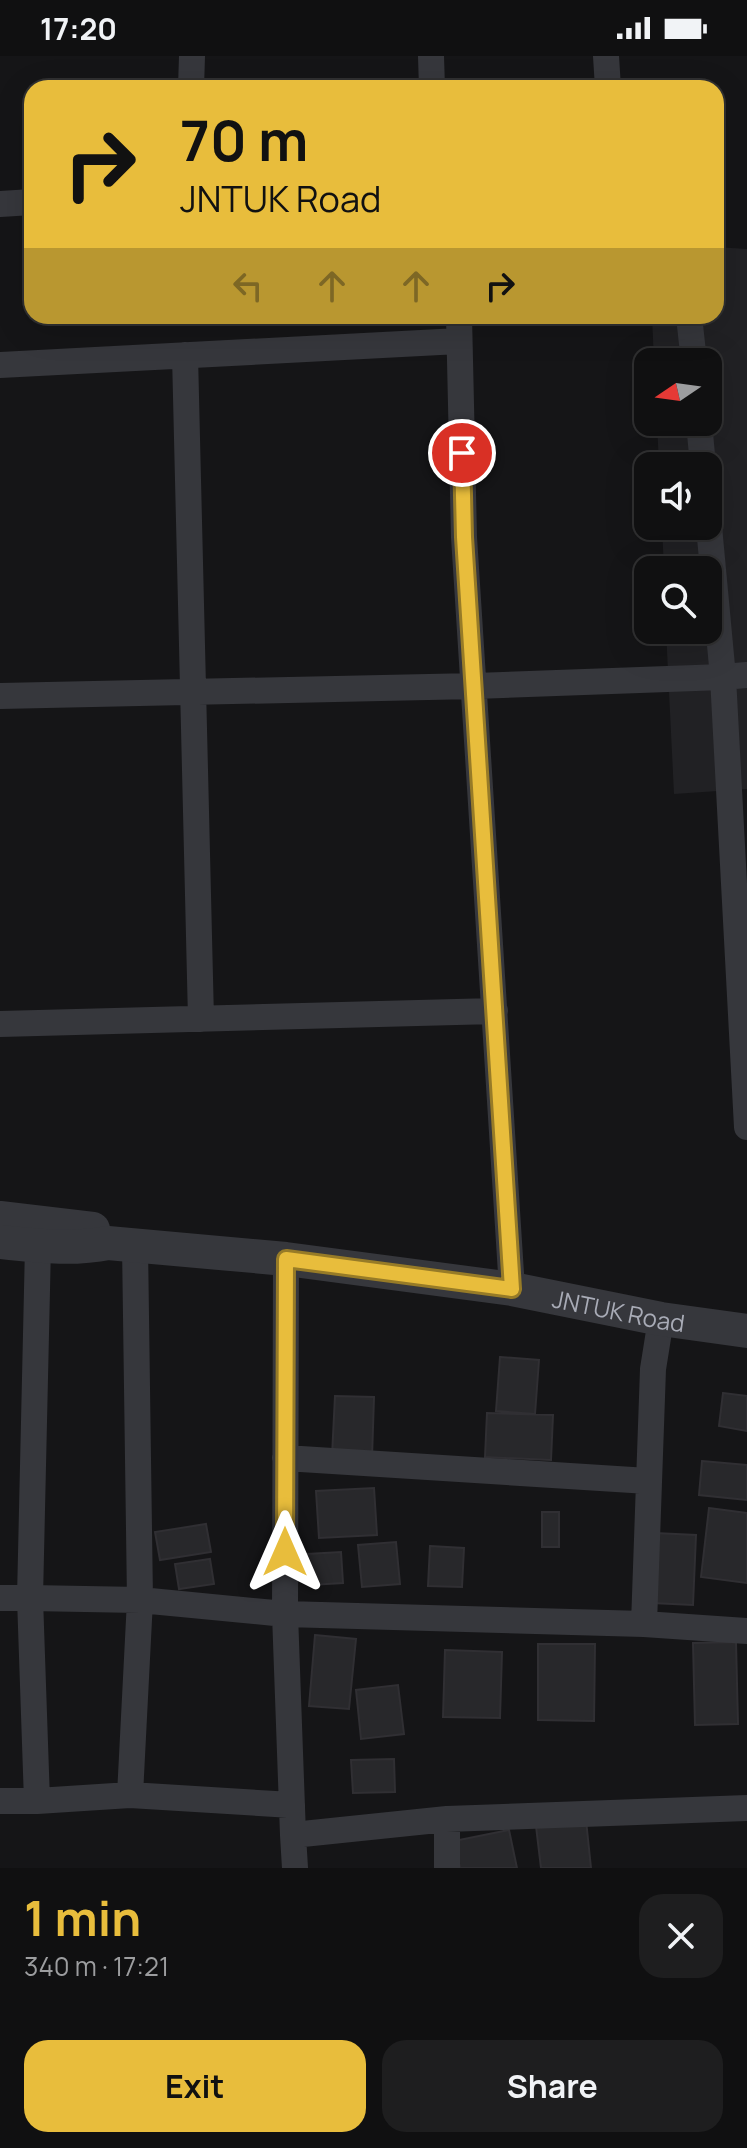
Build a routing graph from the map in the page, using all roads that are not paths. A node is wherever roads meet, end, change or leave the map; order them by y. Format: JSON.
{"nodes":[{"id":1,"x":192,"y":56,"type":"edge"},
{"id":2,"x":431,"y":56,"type":"edge"},
{"id":3,"x":606,"y":56,"type":"edge"},
{"id":4,"x":191,"y":80,"type":"edge"},
{"id":5,"x":432,"y":80,"type":"edge"},
{"id":6,"x":608,"y":80,"type":"edge"},
{"id":7,"x":24,"y":202,"type":"edge"},
{"id":8,"x":0,"y":204,"type":"edge"},
{"id":9,"x":690,"y":324,"type":"edge"},
{"id":10,"x":459,"y":328,"type":"edge"},
{"id":11,"x":692,"y":348,"type":"edge"},
{"id":12,"x":185,"y":355,"type":"junction"},
{"id":13,"x":0,"y":365,"type":"edge"},
{"id":14,"x":712,"y":540,"type":"edge"},
{"id":15,"x":735,"y":676,"type":"edge"},
{"id":16,"x":475,"y":686,"type":"junction"},
{"id":17,"x":193,"y":692,"type":"junction"},
{"id":18,"x":0,"y":696,"type":"edge"},
{"id":19,"x":495,"y":1011,"type":"junction"},
{"id":20,"x":201,"y":1019,"type":"junction"},
{"id":21,"x":0,"y":1024,"type":"edge"},
{"id":22,"x":747,"y":1127,"type":"edge"},
{"id":23,"x":0,"y":1218,"type":"edge"},
{"id":24,"x":0,"y":1242,"type":"edge"},
{"id":25,"x":122,"y":1244,"type":"junction"},
{"id":26,"x":38,"y":1246,"type":"junction"},
{"id":27,"x":286,"y":1259,"type":"junction"},
{"id":28,"x":512,"y":1289,"type":"junction"},
{"id":29,"x":661,"y":1319,"type":"junction"},
{"id":30,"x":747,"y":1331,"type":"edge"},
{"id":31,"x":285,"y":1458,"type":"junction"},
{"id":32,"x":648,"y":1481,"type":"junction"},
{"id":33,"x":0,"y":1598,"type":"edge"},
{"id":34,"x":30,"y":1598,"type":"junction"},
{"id":35,"x":140,"y":1600,"type":"junction"},
{"id":36,"x":285,"y":1614,"type":"junction"},
{"id":37,"x":644,"y":1624,"type":"junction"},
{"id":38,"x":747,"y":1631,"type":"edge"},
{"id":39,"x":130,"y":1795,"type":"junction"},
{"id":40,"x":0,"y":1801,"type":"edge"},
{"id":41,"x":37,"y":1801,"type":"junction"},
{"id":42,"x":292,"y":1805,"type":"junction"},
{"id":43,"x":747,"y":1808,"type":"edge"},
{"id":44,"x":447,"y":1819,"type":"junction"},
{"id":45,"x":293,"y":1835,"type":"junction"},
{"id":46,"x":295,"y":1868,"type":"edge"},
{"id":47,"x":447,"y":1868,"type":"edge"}],
"edges":[{"from":1,"to":4,"type":"street"},
{"from":2,"to":5,"type":"street"},
{"from":3,"to":6,"type":"street"},
{"from":7,"to":8,"type":"street"},
{"from":9,"to":11,"type":"street"},
{"from":10,"to":12,"type":"street"},
{"from":10,"to":16,"type":"street"},
{"from":12,"to":13,"type":"street"},
{"from":12,"to":17,"type":"street"},
{"from":14,"to":15,"type":"street"},
{"from":15,"to":16,"type":"street"},
{"from":15,"to":22,"type":"street"},
{"from":16,"to":17,"type":"street"},
{"from":16,"to":19,"type":"street"},
{"from":17,"to":18,"type":"street"},
{"from":17,"to":20,"type":"street"},
{"from":19,"to":20,"type":"street"},
{"from":19,"to":28,"type":"street"},
{"from":20,"to":21,"type":"street"},
{"from":23,"to":25,"type":"street","name":"JNTUK Road"},
{"from":24,"to":26,"type":"street","name":"JNTUK Road"},
{"from":25,"to":26,"type":"street","name":"JNTUK Road"},
{"from":25,"to":27,"type":"street","name":"JNTUK Road"},
{"from":25,"to":35,"type":"street"},
{"from":26,"to":34,"type":"street"},
{"from":27,"to":28,"type":"street","name":"JNTUK Road"},
{"from":27,"to":31,"type":"street"},
{"from":28,"to":29,"type":"street","name":"JNTUK Road"},
{"from":29,"to":30,"type":"street","name":"JNTUK Road"},
{"from":29,"to":32,"type":"street"},
{"from":31,"to":32,"type":"street"},
{"from":31,"to":36,"type":"street"},
{"from":32,"to":37,"type":"street"},
{"from":33,"to":34,"type":"street"},
{"from":34,"to":35,"type":"street"},
{"from":34,"to":41,"type":"street"},
{"from":35,"to":36,"type":"street"},
{"from":35,"to":39,"type":"street"},
{"from":36,"to":37,"type":"street"},
{"from":36,"to":42,"type":"street"},
{"from":37,"to":38,"type":"street"},
{"from":39,"to":41,"type":"street"},
{"from":39,"to":42,"type":"street"},
{"from":40,"to":41,"type":"street"},
{"from":42,"to":45,"type":"street"},
{"from":43,"to":44,"type":"street"},
{"from":44,"to":45,"type":"street"},
{"from":44,"to":47,"type":"street"},
{"from":45,"to":46,"type":"street"}]}
